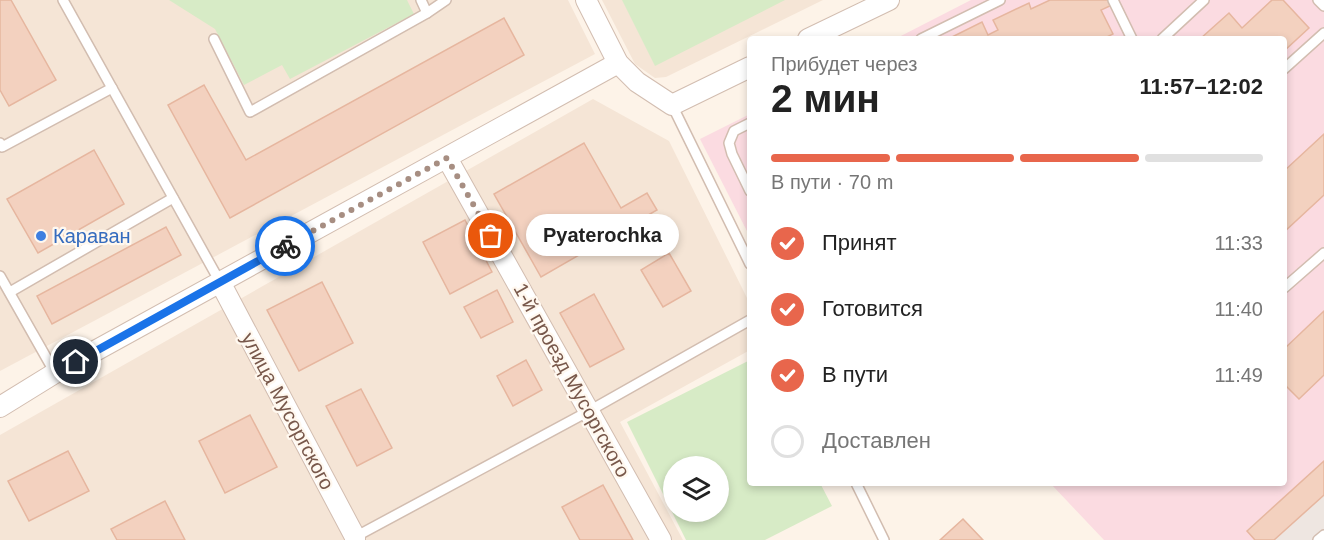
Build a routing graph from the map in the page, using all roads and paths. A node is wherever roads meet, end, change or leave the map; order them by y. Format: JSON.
{"nodes":[{"id":1,"x":63,"y":0,"type":"edge"},
{"id":2,"x":421,"y":0,"type":"edge"},
{"id":3,"x":446,"y":0,"type":"edge"},
{"id":4,"x":586,"y":0,"type":"edge"},
{"id":5,"x":889,"y":0,"type":"edge"},
{"id":6,"x":1000,"y":0,"type":"edge"},
{"id":7,"x":1113,"y":0,"type":"edge"},
{"id":8,"x":1204,"y":0,"type":"edge"},
{"id":9,"x":1318,"y":0,"type":"edge"},
{"id":10,"x":1324,"y":6,"type":"edge"},
{"id":11,"x":427,"y":13,"type":"junction"},
{"id":12,"x":1324,"y":33,"type":"edge"},
{"id":13,"x":814,"y":36,"type":"edge"},
{"id":14,"x":927,"y":36,"type":"edge"},
{"id":15,"x":1131,"y":36,"type":"edge"},
{"id":16,"x":1165,"y":36,"type":"edge"},
{"id":17,"x":214,"y":39,"type":"dead end"},
{"id":18,"x":618,"y":63,"type":"junction"},
{"id":19,"x":1287,"y":66,"type":"edge"},
{"id":20,"x":747,"y":68,"type":"edge"},
{"id":21,"x":112,"y":88,"type":"junction"},
{"id":22,"x":672,"y":105,"type":"junction"},
{"id":23,"x":747,"y":124,"type":"edge"},
{"id":24,"x":0,"y":143,"type":"edge"},
{"id":25,"x":447,"y":158,"type":"junction"},
{"id":26,"x":747,"y":185,"type":"edge"},
{"id":27,"x":173,"y":198,"type":"junction"},
{"id":28,"x":1324,"y":253,"type":"edge"},
{"id":29,"x":747,"y":258,"type":"edge"},
{"id":30,"x":0,"y":276,"type":"edge"},
{"id":31,"x":220,"y":282,"type":"junction"},
{"id":32,"x":1287,"y":285,"type":"edge"},
{"id":33,"x":9,"y":292,"type":"junction"},
{"id":34,"x":747,"y":322,"type":"edge"},
{"id":35,"x":55,"y":373,"type":"junction"},
{"id":36,"x":0,"y":407,"type":"edge"},
{"id":37,"x":589,"y":411,"type":"junction"},
{"id":38,"x":857,"y":486,"type":"edge"},
{"id":39,"x":1324,"y":535,"type":"edge"},
{"id":40,"x":355,"y":538,"type":"edge"},
{"id":41,"x":661,"y":540,"type":"edge"},
{"id":42,"x":884,"y":540,"type":"edge"},
{"id":43,"x":1318,"y":540,"type":"edge"}],
"edges":[{"from":1,"to":21,"type":"lane"},
{"from":2,"to":11,"type":"lane"},
{"from":3,"to":11,"type":"lane"},
{"from":4,"to":18,"type":"street"},
{"from":5,"to":13,"type":"street"},
{"from":6,"to":14,"type":"lane"},
{"from":7,"to":15,"type":"lane"},
{"from":8,"to":16,"type":"lane"},
{"from":9,"to":10,"type":"lane"},
{"from":11,"to":17,"type":"lane"},
{"from":12,"to":19,"type":"lane"},
{"from":18,"to":22,"type":"street"},
{"from":18,"to":25,"type":"street"},
{"from":20,"to":22,"type":"street"},
{"from":21,"to":24,"type":"lane"},
{"from":21,"to":27,"type":"lane"},
{"from":22,"to":29,"type":"lane"},
{"from":23,"to":26,"type":"lane"},
{"from":25,"to":31,"type":"street"},
{"from":25,"to":37,"type":"street","name":"1-й проезд Мусоргского"},
{"from":27,"to":31,"type":"lane"},
{"from":27,"to":33,"type":"lane"},
{"from":28,"to":32,"type":"lane"},
{"from":30,"to":33,"type":"lane"},
{"from":31,"to":35,"type":"street"},
{"from":31,"to":40,"type":"street","name":"улица Мусоргского"},
{"from":33,"to":35,"type":"lane"},
{"from":34,"to":37,"type":"lane"},
{"from":35,"to":36,"type":"street"},
{"from":37,"to":40,"type":"lane"},
{"from":37,"to":41,"type":"street","name":"1-й проезд Мусоргского"},
{"from":38,"to":42,"type":"lane"},
{"from":39,"to":43,"type":"lane"}]}
